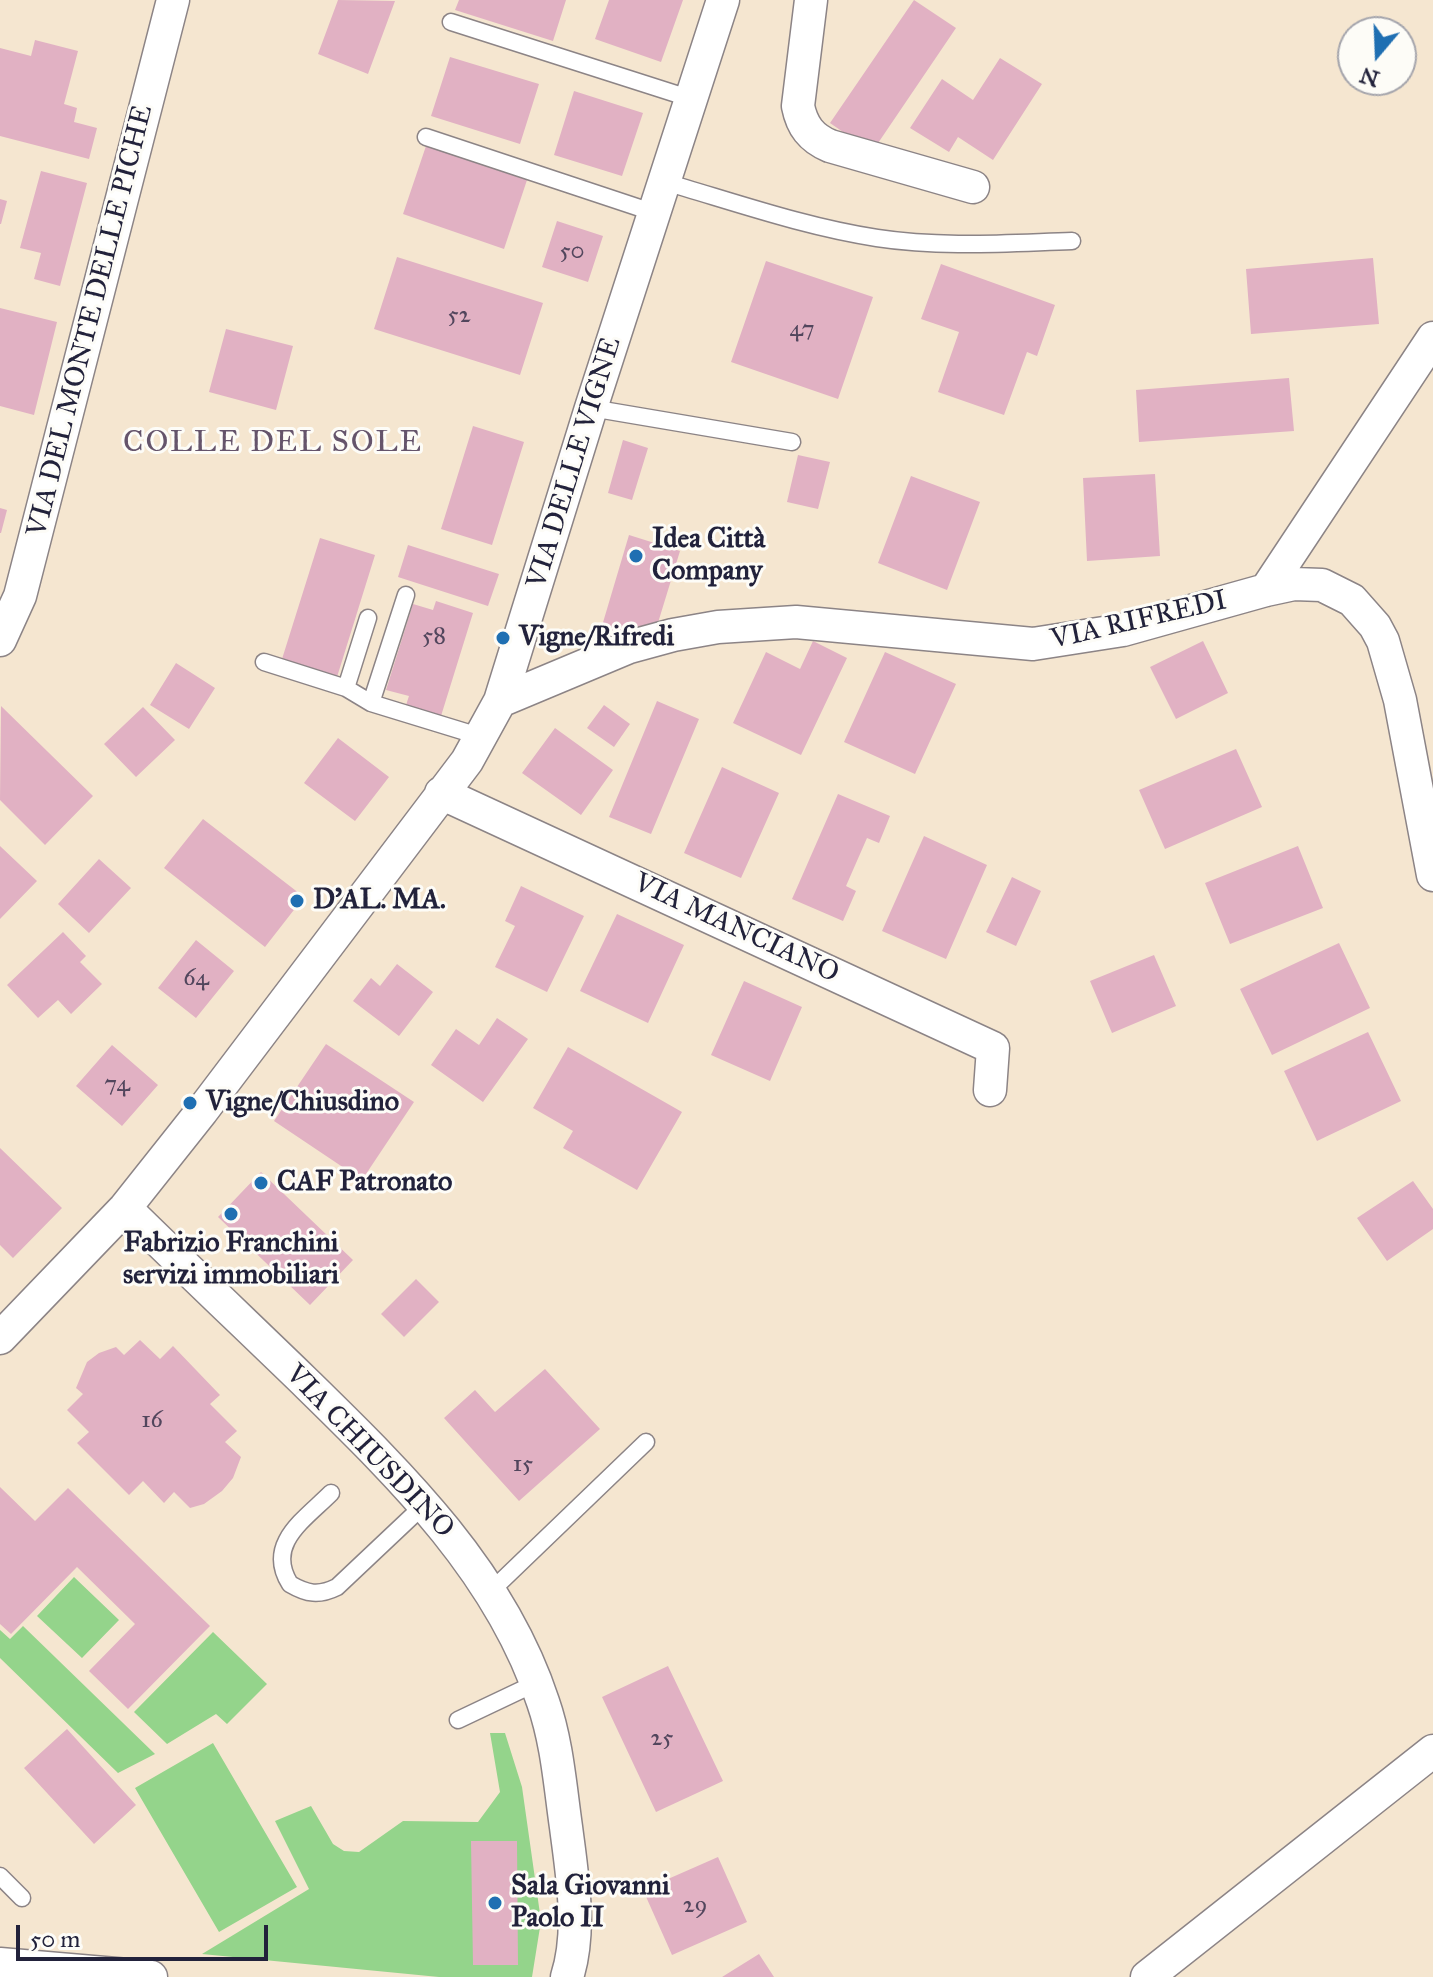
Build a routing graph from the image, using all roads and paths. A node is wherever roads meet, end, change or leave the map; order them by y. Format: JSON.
{"nodes":[{"id":1,"x":173,"y":0,"type":"edge"},
{"id":2,"x":723,"y":0,"type":"edge"},
{"id":3,"x":811,"y":0,"type":"edge"},
{"id":4,"x":451,"y":22,"type":"dead end"},
{"id":5,"x":692,"y":99,"type":"junction"},
{"id":6,"x":426,"y":137,"type":"dead end"},
{"id":7,"x":665,"y":182,"type":"junction"},
{"id":8,"x":973,"y":187,"type":"dead end"},
{"id":9,"x":655,"y":213,"type":"junction"},
{"id":10,"x":1072,"y":241,"type":"dead end"},
{"id":11,"x":1433,"y":338,"type":"edge"},
{"id":12,"x":591,"y":408,"type":"junction"},
{"id":13,"x":792,"y":442,"type":"dead end"},
{"id":14,"x":1266,"y":590,"type":"junction"},
{"id":15,"x":406,"y":595,"type":"dead end"},
{"id":16,"x":368,"y":618,"type":"dead end"},
{"id":17,"x":0,"y":640,"type":"edge"},
{"id":18,"x":264,"y":662,"type":"dead end"},
{"id":19,"x":346,"y":688,"type":"junction"},
{"id":20,"x":500,"y":701,"type":"junction"},
{"id":21,"x":371,"y":703,"type":"junction"},
{"id":22,"x":482,"y":737,"type":"junction"},
{"id":23,"x":441,"y":793,"type":"junction"},
{"id":24,"x":1433,"y":875,"type":"edge"},
{"id":25,"x":990,"y":1090,"type":"dead end"},
{"id":26,"x":125,"y":1208,"type":"junction"},
{"id":27,"x":0,"y":1338,"type":"edge"},
{"id":28,"x":646,"y":1442,"type":"dead end"},
{"id":29,"x":331,"y":1493,"type":"dead end"},
{"id":30,"x":425,"y":1504,"type":"junction"},
{"id":31,"x":490,"y":1592,"type":"junction"},
{"id":32,"x":536,"y":1683,"type":"junction"},
{"id":33,"x":458,"y":1720,"type":"dead end"},
{"id":34,"x":1433,"y":1751,"type":"edge"},
{"id":35,"x":0,"y":1876,"type":"edge"},
{"id":36,"x":22,"y":1898,"type":"dead end"},
{"id":37,"x":0,"y":1964,"type":"edge"},
{"id":38,"x":151,"y":1977,"type":"edge"},
{"id":39,"x":567,"y":1977,"type":"edge"},
{"id":40,"x":1147,"y":1977,"type":"edge"}],
"edges":[{"from":1,"to":17,"type":"street","name":"VIA DEL MONTE DELLE PICHE"},
{"from":2,"to":5,"type":"street","name":"VIA DELLE VIGNE"},
{"from":3,"to":8,"type":"street"},
{"from":4,"to":5,"type":"lane"},
{"from":5,"to":7,"type":"street","name":"VIA DELLE VIGNE"},
{"from":6,"to":9,"type":"lane"},
{"from":7,"to":9,"type":"street","name":"VIA DELLE VIGNE"},
{"from":7,"to":10,"type":"lane"},
{"from":9,"to":12,"type":"street","name":"VIA DELLE VIGNE"},
{"from":11,"to":14,"type":"street"},
{"from":12,"to":13,"type":"lane"},
{"from":12,"to":20,"type":"street","name":"VIA DELLE VIGNE"},
{"from":14,"to":20,"type":"street","name":"VIA RIFREDI"},
{"from":14,"to":24,"type":"street","name":"VIA RIFREDI"},
{"from":15,"to":21,"type":"lane"},
{"from":16,"to":19,"type":"lane"},
{"from":18,"to":19,"type":"lane"},
{"from":19,"to":21,"type":"lane"},
{"from":20,"to":22,"type":"street","name":"VIA DELLE VIGNE"},
{"from":21,"to":22,"type":"lane"},
{"from":22,"to":23,"type":"street","name":"VIA DELLE VIGNE"},
{"from":23,"to":25,"type":"street","name":"VIA MANCIANO"},
{"from":23,"to":26,"type":"street","name":"VIA DELLE VIGNE"},
{"from":26,"to":27,"type":"street","name":"VIA DELLE VIGNE"},
{"from":26,"to":30,"type":"street","name":"VIA CHIUSDINO"},
{"from":28,"to":31,"type":"lane"},
{"from":29,"to":30,"type":"lane"},
{"from":30,"to":31,"type":"street","name":"VIA CHIUSDINO"},
{"from":31,"to":32,"type":"street","name":"VIA CHIUSDINO"},
{"from":32,"to":33,"type":"lane"},
{"from":32,"to":39,"type":"street","name":"VIA CHIUSDINO"},
{"from":34,"to":40,"type":"street"},
{"from":35,"to":36,"type":"lane"},
{"from":37,"to":38,"type":"street"}]}
